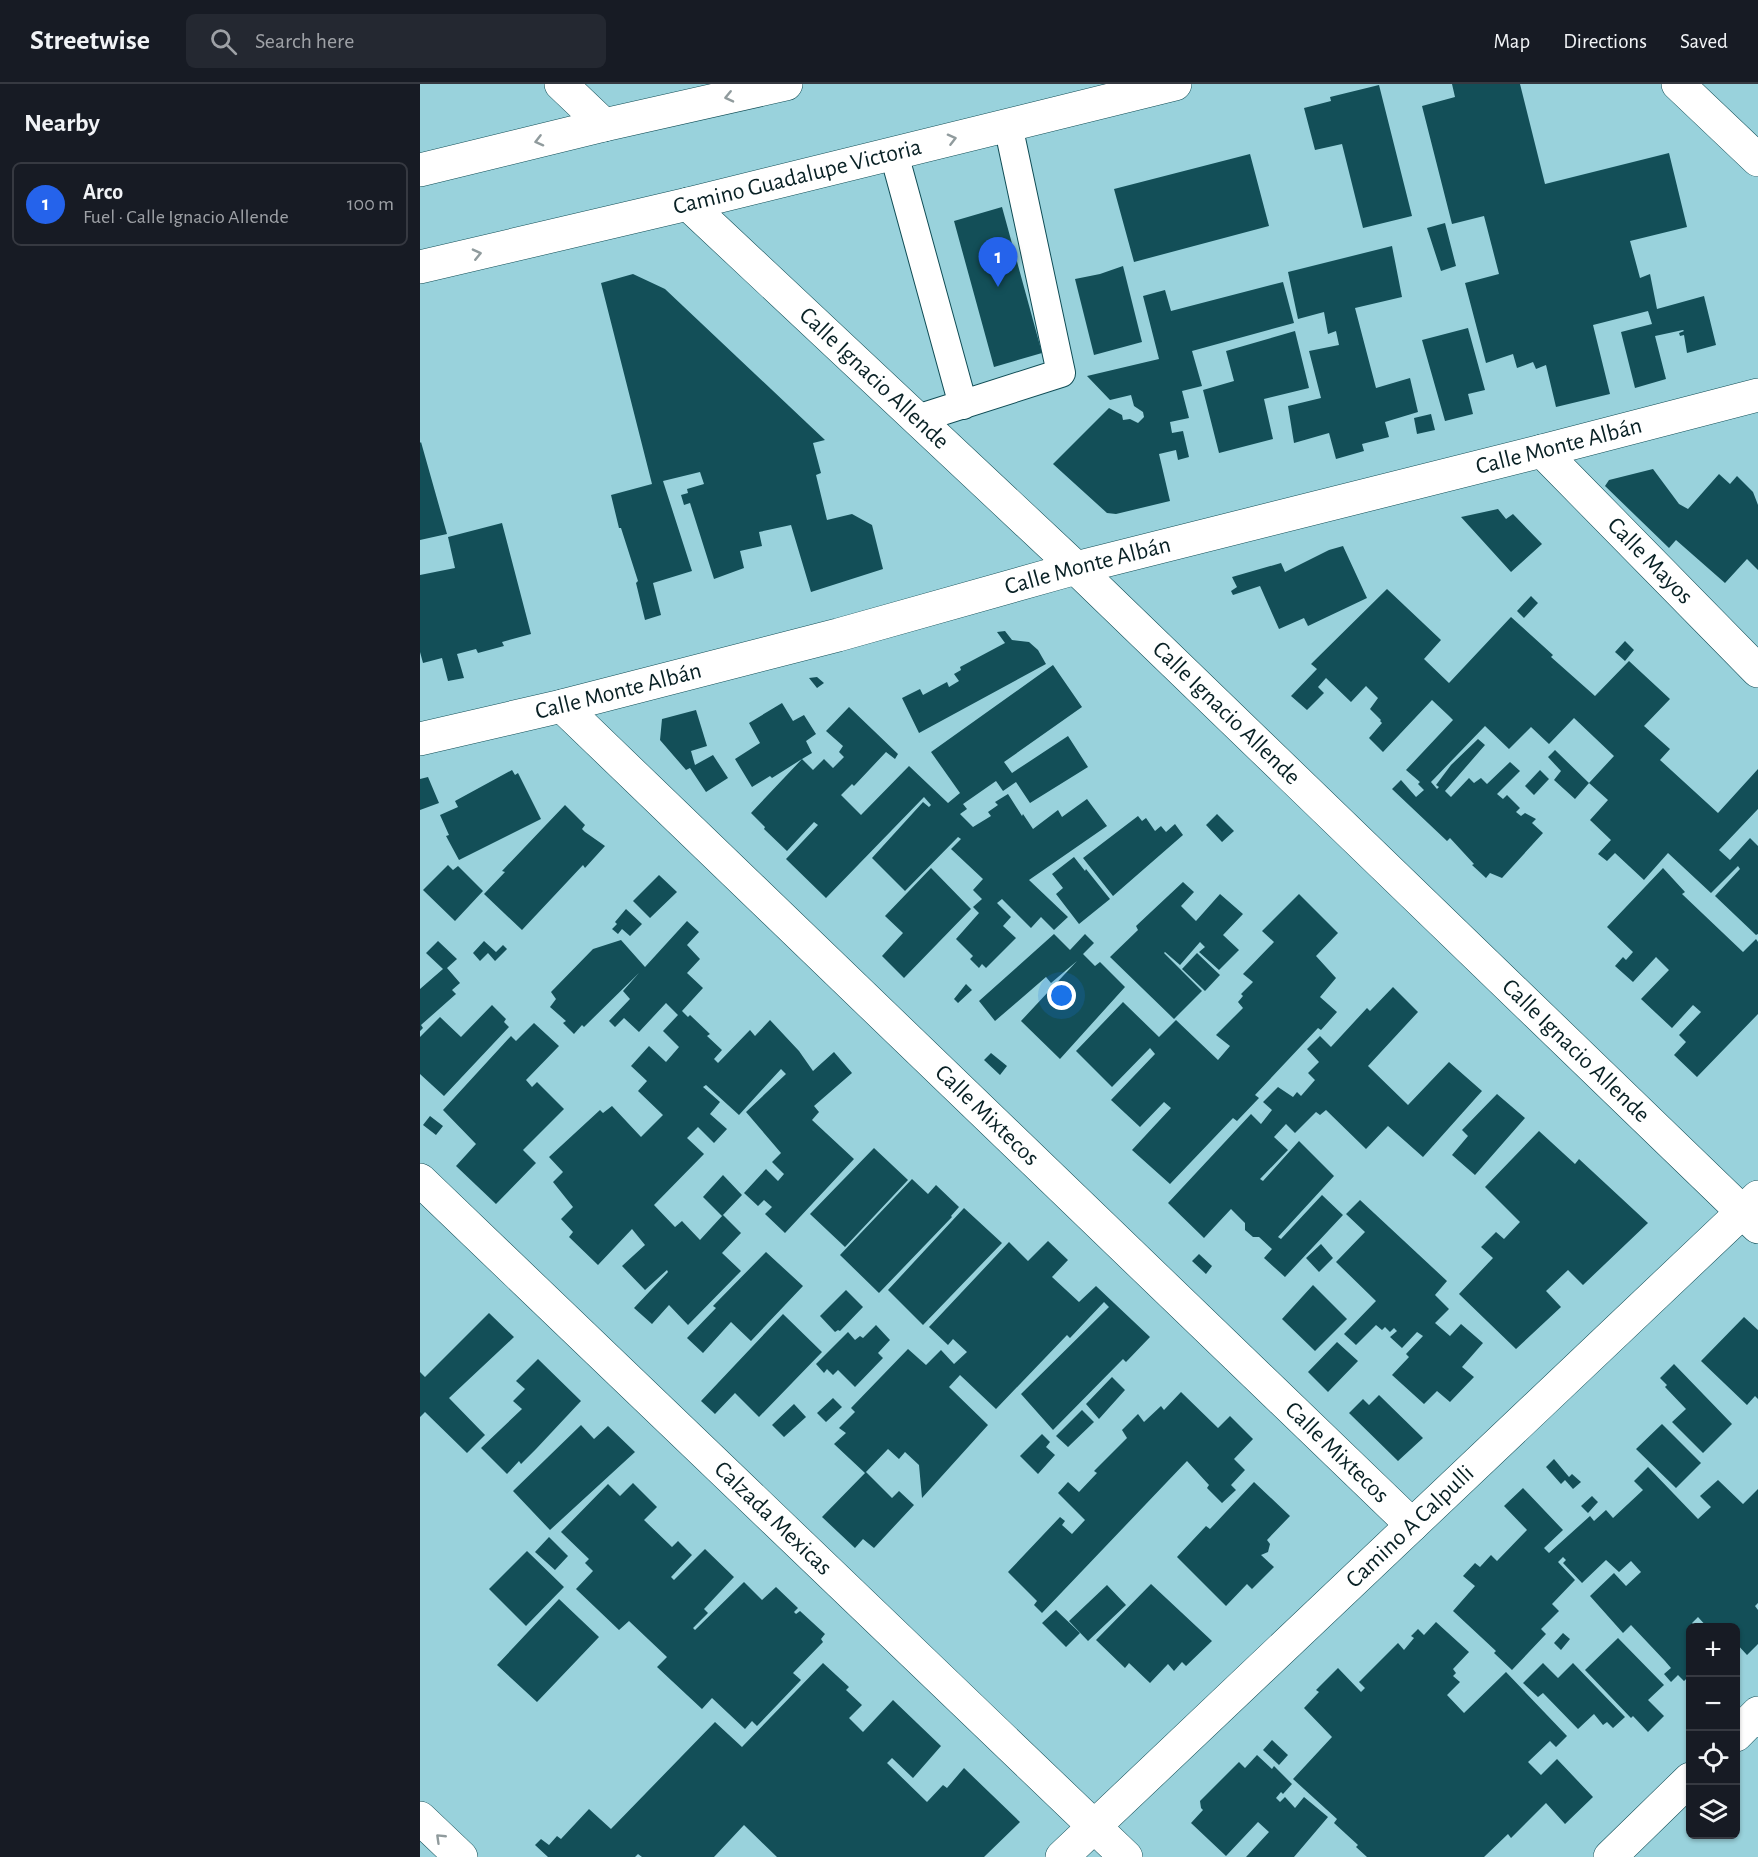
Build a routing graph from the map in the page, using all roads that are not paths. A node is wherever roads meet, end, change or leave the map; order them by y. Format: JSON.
{"nodes":[{"id":1,"x":561,"y":84,"type":"edge"},
{"id":2,"x":786,"y":84,"type":"edge"},
{"id":3,"x":1175,"y":84,"type":"edge"},
{"id":4,"x":1678,"y":84,"type":"edge"},
{"id":5,"x":604,"y":125,"type":"junction"},
{"id":6,"x":1008,"y":125,"type":"junction"},
{"id":7,"x":894,"y":154,"type":"junction"},
{"id":8,"x":1758,"y":160,"type":"edge"},
{"id":9,"x":420,"y":170,"type":"edge"},
{"id":10,"x":688,"y":204,"type":"junction"},
{"id":11,"x":420,"y":267,"type":"edge"},
{"id":12,"x":1758,"y":395,"type":"edge"},
{"id":13,"x":963,"y":405,"type":"junction"},
{"id":14,"x":917,"y":419,"type":"junction"},
{"id":15,"x":1542,"y":452,"type":"junction"},
{"id":16,"x":1076,"y":568,"type":"junction"},
{"id":17,"x":1758,"y":671,"type":"edge"},
{"id":18,"x":562,"y":706,"type":"junction"},
{"id":19,"x":420,"y":739,"type":"edge"},
{"id":20,"x":420,"y":1180,"type":"edge"},
{"id":21,"x":1753,"y":1212,"type":"edge"},
{"id":22,"x":1412,"y":1525,"type":"junction"},
{"id":23,"x":1758,"y":1713,"type":"edge"},
{"id":24,"x":1740,"y":1731,"type":"edge"},
{"id":25,"x":1686,"y":1783,"type":"edge"},
{"id":26,"x":420,"y":1818,"type":"edge"},
{"id":27,"x":1095,"y":1827,"type":"junction"},
{"id":28,"x":461,"y":1857,"type":"edge"},
{"id":29,"x":1062,"y":1857,"type":"edge"},
{"id":30,"x":1126,"y":1857,"type":"edge"},
{"id":31,"x":1610,"y":1857,"type":"edge"}],
"edges":[{"from":1,"to":5,"type":"street"},
{"from":2,"to":5,"type":"street","one_way":true},
{"from":3,"to":6,"type":"street","name":"Camino Guadalupe Victoria"},
{"from":4,"to":8,"type":"street"},
{"from":5,"to":9,"type":"street","one_way":true},
{"from":7,"to":6,"type":"street","name":"Camino Guadalupe Victoria","one_way":true},
{"from":6,"to":13,"type":"lane"},
{"from":7,"to":10,"type":"street","name":"Camino Guadalupe Victoria"},
{"from":7,"to":13,"type":"lane"},
{"from":11,"to":10,"type":"street","name":"Camino Guadalupe Victoria","one_way":true},
{"from":10,"to":14,"type":"street","name":"Calle Ignacio Allende"},
{"from":12,"to":15,"type":"street","name":"Calle Monte Albán"},
{"from":13,"to":14,"type":"lane"},
{"from":14,"to":16,"type":"street","name":"Calle Ignacio Allende"},
{"from":15,"to":16,"type":"street","name":"Calle Monte Albán"},
{"from":15,"to":17,"type":"street","name":"Calle Mayos"},
{"from":16,"to":18,"type":"street","name":"Calle Monte Albán"},
{"from":16,"to":21,"type":"street","name":"Calle Ignacio Allende"},
{"from":18,"to":19,"type":"street","name":"Calle Monte Albán"},
{"from":18,"to":22,"type":"street","name":"Calle Mixtecos"},
{"from":20,"to":27,"type":"street","name":"Calzada Mexicas"},
{"from":21,"to":22,"type":"street","name":"Camino A Calpulli"},
{"from":22,"to":27,"type":"street","name":"Camino A Calpulli"},
{"from":23,"to":24,"type":"street"},
{"from":25,"to":31,"type":"street"},
{"from":28,"to":26,"type":"street","one_way":true},
{"from":27,"to":29,"type":"street","name":"Camino A Calpulli"},
{"from":27,"to":30,"type":"street","name":"Calzada Mexicas"}]}
